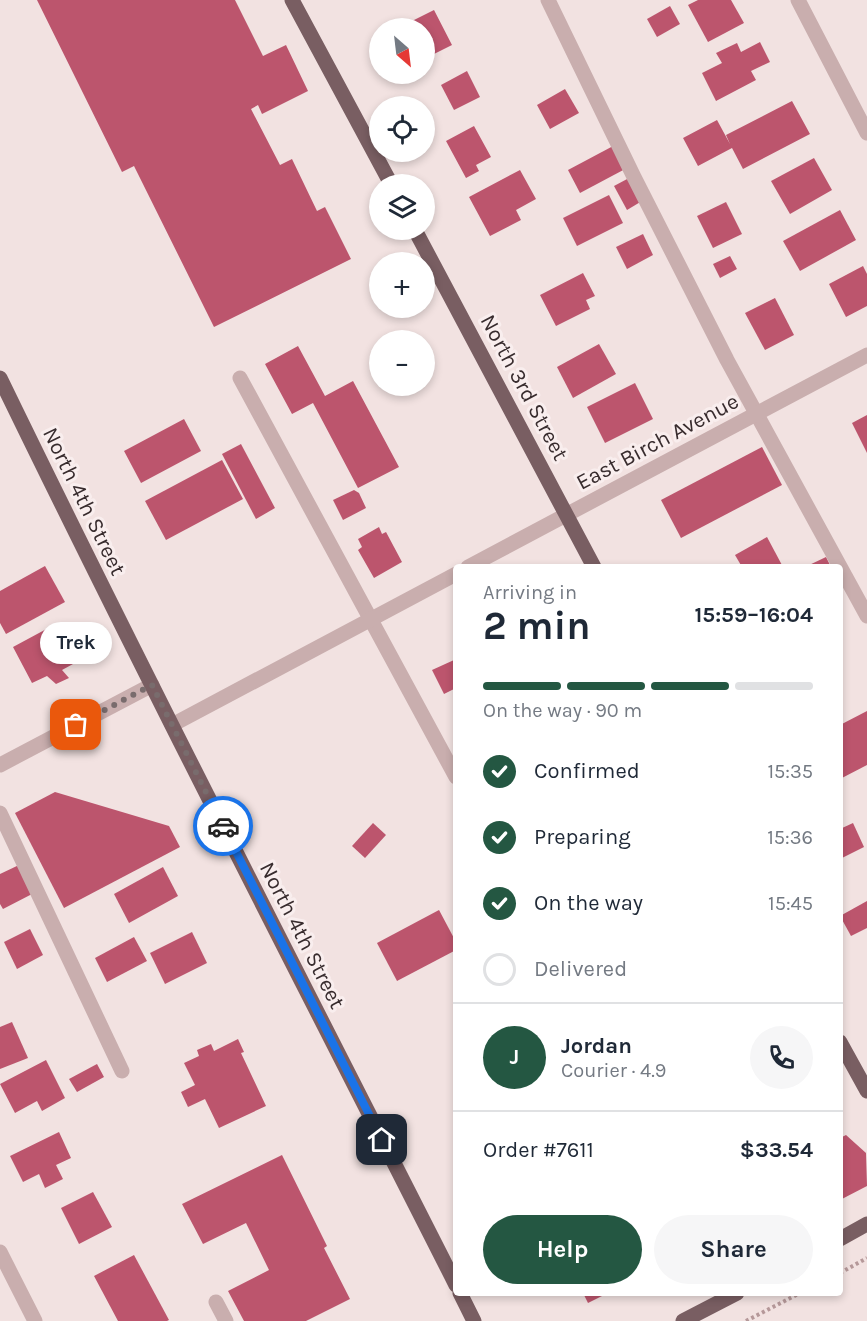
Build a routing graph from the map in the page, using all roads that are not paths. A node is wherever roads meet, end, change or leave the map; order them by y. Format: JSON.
{"nodes":[{"id":1,"x":292,"y":0,"type":"edge"},
{"id":2,"x":548,"y":0,"type":"edge"},
{"id":3,"x":798,"y":0,"type":"edge"},
{"id":4,"x":867,"y":133,"type":"edge"},
{"id":5,"x":386,"y":174,"type":"edge"},
{"id":6,"x":420,"y":240,"type":"edge"},
{"id":7,"x":867,"y":355,"type":"edge"},
{"id":8,"x":0,"y":378,"type":"edge"},
{"id":9,"x":240,"y":378,"type":"dead end"},
{"id":10,"x":757,"y":414,"type":"junction"},
{"id":11,"x":567,"y":515,"type":"junction"},
{"id":12,"x":474,"y":564,"type":"edge"},
{"id":13,"x":592,"y":564,"type":"edge"},
{"id":14,"x":839,"y":564,"type":"edge"},
{"id":15,"x":843,"y":572,"type":"edge"},
{"id":16,"x":453,"y":576,"type":"edge"},
{"id":17,"x":867,"y":616,"type":"edge"},
{"id":18,"x":370,"y":619,"type":"junction"},
{"id":19,"x":152,"y":685,"type":"junction"},
{"id":20,"x":172,"y":724,"type":"junction"},
{"id":21,"x":0,"y":765,"type":"edge"},
{"id":22,"x":453,"y":771,"type":"edge"},
{"id":23,"x":0,"y":813,"type":"edge"},
{"id":24,"x":843,"y":1047,"type":"edge"},
{"id":25,"x":122,"y":1071,"type":"dead end"},
{"id":26,"x":867,"y":1091,"type":"edge"},
{"id":27,"x":867,"y":1224,"type":"edge"},
{"id":28,"x":843,"y":1237,"type":"edge"},
{"id":29,"x":0,"y":1252,"type":"edge"},
{"id":30,"x":453,"y":1279,"type":"edge"},
{"id":31,"x":462,"y":1296,"type":"edge"},
{"id":32,"x":732,"y":1296,"type":"edge"},
{"id":33,"x":216,"y":1302,"type":"dead end"},
{"id":34,"x":692,"y":1319,"type":"edge"},
{"id":35,"x":35,"y":1321,"type":"edge"},
{"id":36,"x":226,"y":1321,"type":"edge"},
{"id":37,"x":474,"y":1321,"type":"edge"}],
"edges":[{"from":1,"to":5,"type":"main road"},
{"from":2,"to":10,"type":"street"},
{"from":3,"to":4,"type":"street"},
{"from":6,"to":11,"type":"main road","name":"North 3rd Street"},
{"from":7,"to":10,"type":"street","name":"East Birch Avenue"},
{"from":8,"to":19,"type":"main road","name":"North 4th Street"},
{"from":9,"to":18,"type":"street"},
{"from":10,"to":11,"type":"street","name":"East Birch Avenue"},
{"from":10,"to":14,"type":"street"},
{"from":11,"to":12,"type":"street","name":"East Birch Avenue"},
{"from":11,"to":13,"type":"main road","name":"North 3rd Street"},
{"from":15,"to":17,"type":"street"},
{"from":16,"to":18,"type":"street"},
{"from":18,"to":20,"type":"street"},
{"from":18,"to":22,"type":"street"},
{"from":19,"to":20,"type":"main road","name":"North 4th Street"},
{"from":19,"to":21,"type":"street"},
{"from":20,"to":30,"type":"main road","name":"North 4th Street"},
{"from":23,"to":25,"type":"street"},
{"from":24,"to":26,"type":"main road"},
{"from":27,"to":28,"type":"main road"},
{"from":29,"to":35,"type":"street"},
{"from":31,"to":37,"type":"main road"},
{"from":32,"to":34,"type":"main road"},
{"from":33,"to":36,"type":"street"}]}
